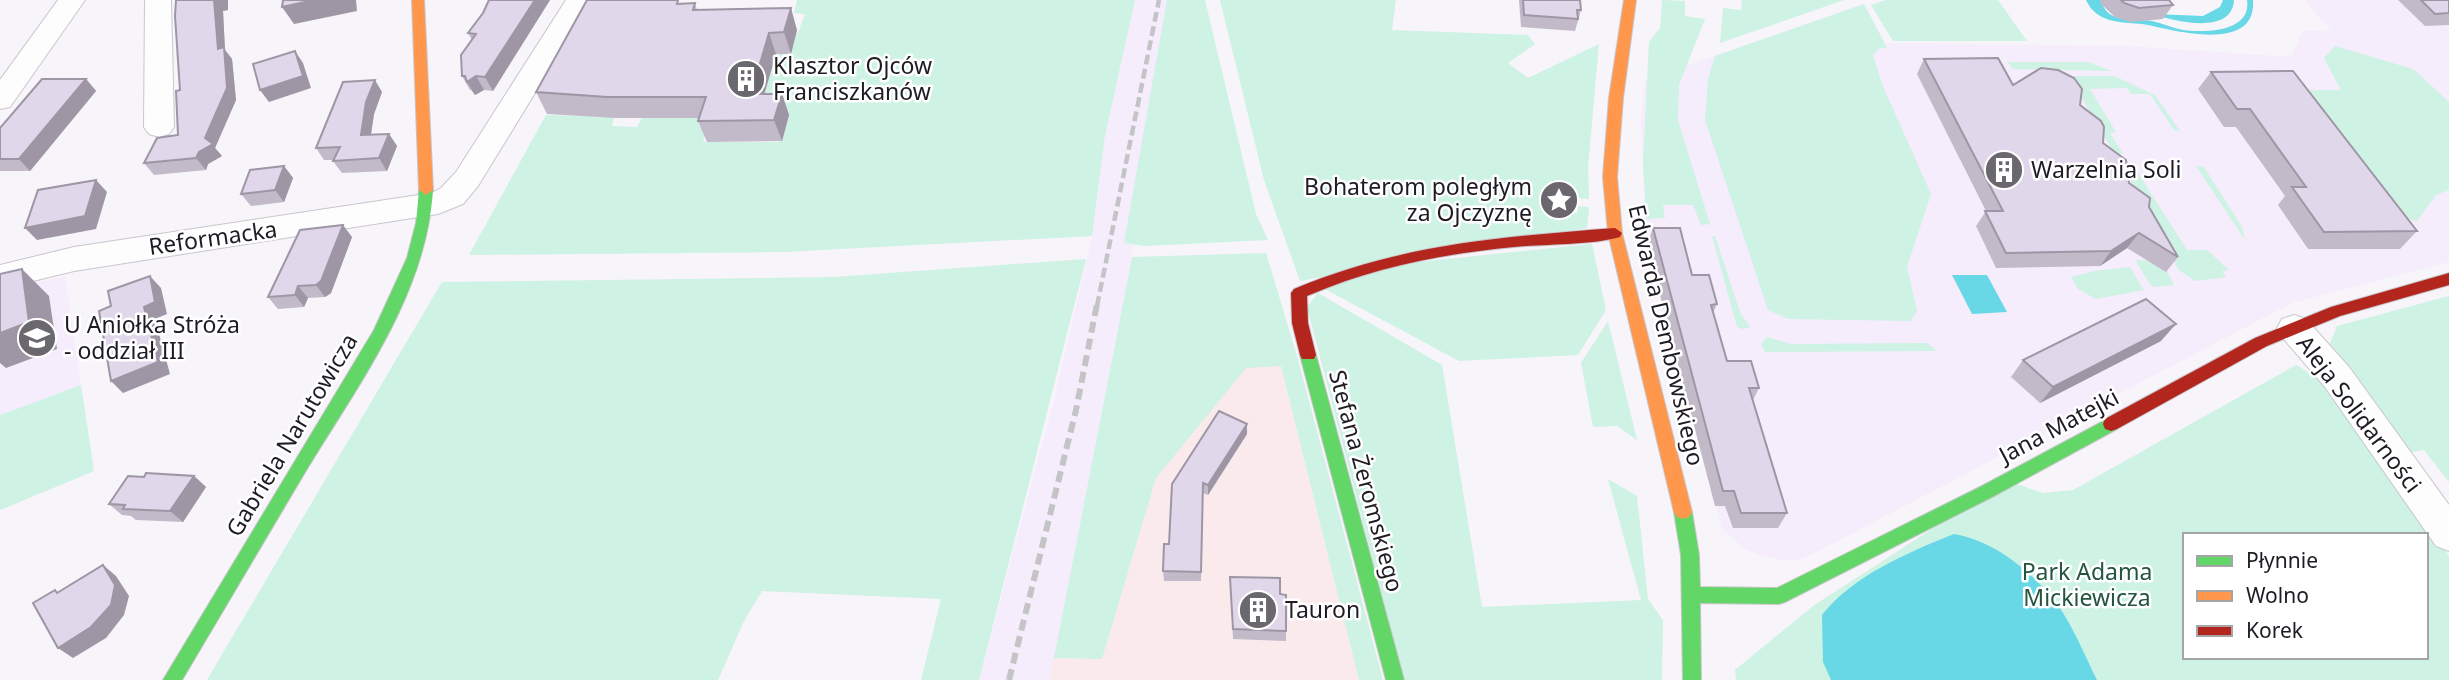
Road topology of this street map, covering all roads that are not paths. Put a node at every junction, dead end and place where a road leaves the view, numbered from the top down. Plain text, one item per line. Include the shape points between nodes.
1 (72, 0) edge
2 (158, 0) edge
3 (418, 0) edge
4 (579, 0) edge
5 (1630, 0) edge
6 (0, 100) edge
7 (159, 127) dead end
8 (427, 205) junction
9 (1615, 233) junction
10 (0, 276) edge
11 (2449, 279) edge
12 (2294, 328) junction
13 (2449, 535) edge
14 (1691, 595) junction
15 (172, 680) edge
16 (1395, 680) edge
17 (1692, 680) edge

1 - 6 street
2 - 7 street
3 - 8 street, Gabriela Narutowicza
4 - 8 street via 467,178 445,200
5 - 9 street, Edwarda Dembowskiego via 1610,177
8 - 10 street, Reformacka via 74,258
8 - 15 street, Gabriela Narutowicza via 420,246 392,311
9 - 14 street, Edwarda Dembowskiego via 1684,516
9 - 16 street, Stefana Żeromskiego via 1400,257 1341,274 1299,293 1300,323
11 - 12 street, Jana Matejki
12 - 13 street, Aleja Solidarności via 2337,377
12 - 14 street, Jana Matejki via 1779,596
14 - 17 street, Edwarda Dembowskiego

